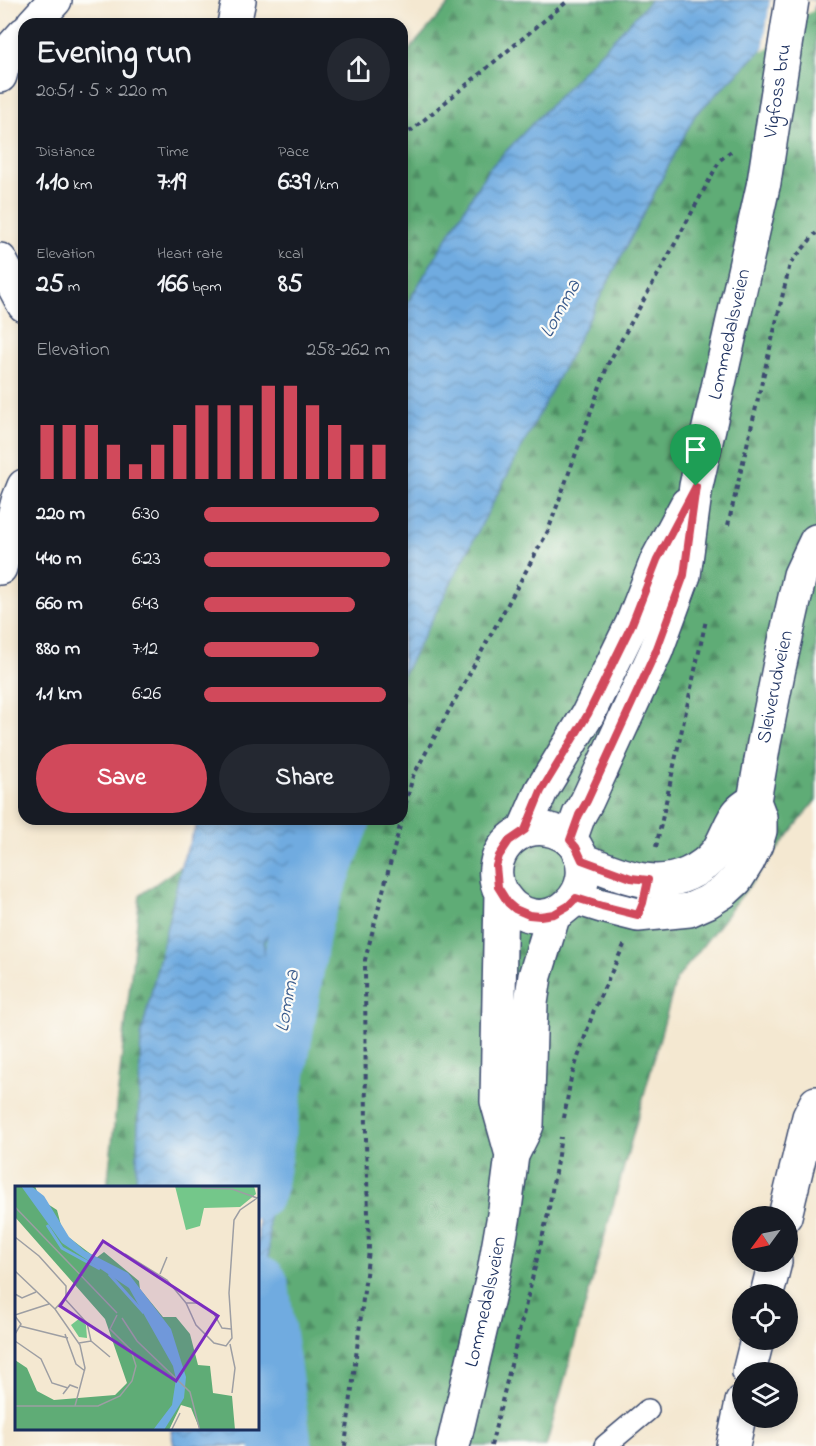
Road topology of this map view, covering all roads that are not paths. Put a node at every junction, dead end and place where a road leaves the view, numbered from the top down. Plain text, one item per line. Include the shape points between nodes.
1 (56, 0) edge
2 (239, 0) edge
3 (792, 0) edge
4 (39, 18) edge
5 (235, 18) edge
6 (18, 41) edge
7 (0, 76) edge
8 (764, 182) joint
9 (0, 261) edge
10 (18, 293) edge
11 (696, 486) junction
12 (18, 501) edge
13 (816, 541) edge
14 (0, 568) edge
15 (754, 801) junction
16 (525, 830) junction
17 (576, 850) junction
18 (501, 893) junction
19 (565, 906) junction
20 (816, 1103) edge
21 (512, 1155) junction
22 (787, 1206) edge
23 (648, 1410) dead end
24 (737, 1428) edge
25 (453, 1446) edge
26 (605, 1446) edge
27 (733, 1446) edge

1 - 4 main road
2 - 5 main road
3 - 8 main road, Vigfoss bru, bridge
6 - 7 main road via 6,54
8 - 11 main road, Lommedalsveien
9 - 10 main road
11 - 16 main road, Lommedalsveien via 657,560 632,624 588,714 541,791
11 - 17 main road, Lommedalsveien via 684,575 656,651 579,815
12 - 14 main road
13 - 15 main road, Sleiverudveien via 800,575
15 - 17 main road via 738,812 710,860 677,879 663,882 631,878
15 - 19 main road, Sleiverudveien via 760,817 756,844 736,880 707,902 689,910 638,915 602,906
16 - 17 main road via 549,829 561,834
16 - 18 main road via 509,841 499,856 496,876
17 - 19 main road via 583,881
18 - 19 main road via 515,909 529,915 540,916
18 - 21 main road, Lommedalsveien via 497,1101
19 - 21 main road, Lommedalsveien via 535,976 527,1125
20 - 22 main road via 809,1117
21 - 25 main road, Lommedalsveien via 494,1272
23 - 26 lane
24 - 27 main road

